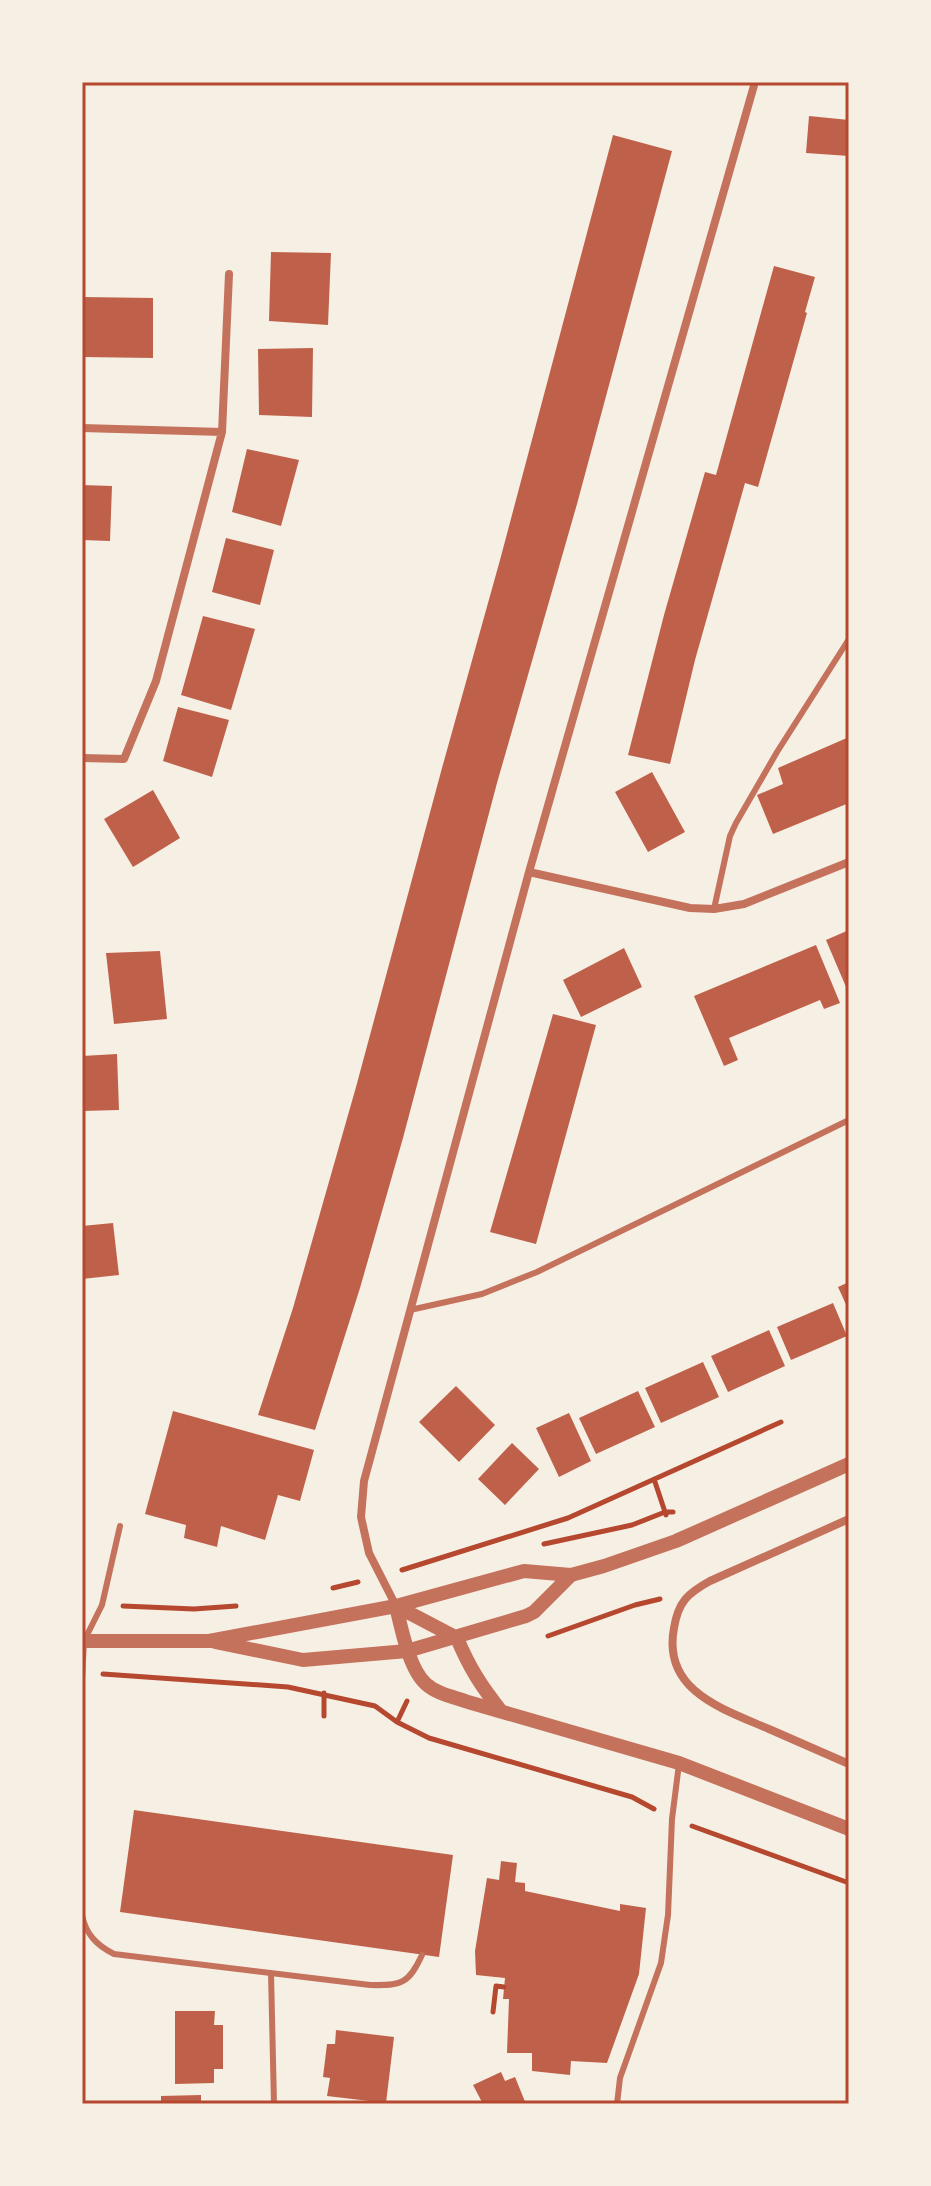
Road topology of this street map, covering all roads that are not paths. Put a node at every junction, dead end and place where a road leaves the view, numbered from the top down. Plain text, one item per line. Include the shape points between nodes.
1 (755, 82) edge
2 (229, 274) dead end
3 (82, 428) edge
4 (222, 432) junction
5 (849, 639) edge
6 (82, 758) edge
7 (849, 862) edge
8 (529, 872) junction
9 (714, 909) junction
10 (849, 1120) edge
11 (410, 1310) junction
12 (849, 1464) edge
13 (849, 1519) edge
14 (120, 1526) dead end
15 (571, 1575) junction
16 (396, 1606) junction
17 (457, 1638) junction
18 (83, 1641) edge
19 (209, 1641) junction
20 (407, 1651) junction
21 (83, 1673) edge
22 (82, 1680) edge
23 (501, 1711) junction
24 (679, 1763) junction
25 (849, 1764) edge
26 (849, 1829) edge
27 (82, 1915) edge
28 (422, 1955) dead end
29 (271, 1973) junction
30 (274, 2104) edge
31 (617, 2104) edge

1 - 8 street
2 - 4 street
3 - 4 street
4 - 6 street via 156,681 124,759
5 - 9 lane via 736,823
7 - 9 street via 744,904
8 - 9 street
8 - 11 street
10 - 11 lane via 537,1272 482,1294
11 - 16 street via 364,1481 361,1517 369,1553
12 - 15 street via 676,1541
13 - 25 street via 689,1593 671,1642 676,1666 709,1703
14 - 18 lane via 102,1605
15 - 16 street via 524,1571
15 - 17 street via 534,1612
16 - 17 street
16 - 19 street
16 - 20 street
17 - 20 street
17 - 23 street via 474,1675
18 - 19 street
18 - 21 lane
19 - 20 street via 303,1660
20 - 23 street via 424,1682 438,1691
21 - 22 lane
23 - 24 street
24 - 26 street
24 - 31 lane via 661,1963 620,2078
27 - 29 lane via 95,1942 114,1954
28 - 29 lane via 409,1978 381,1985
29 - 30 lane

